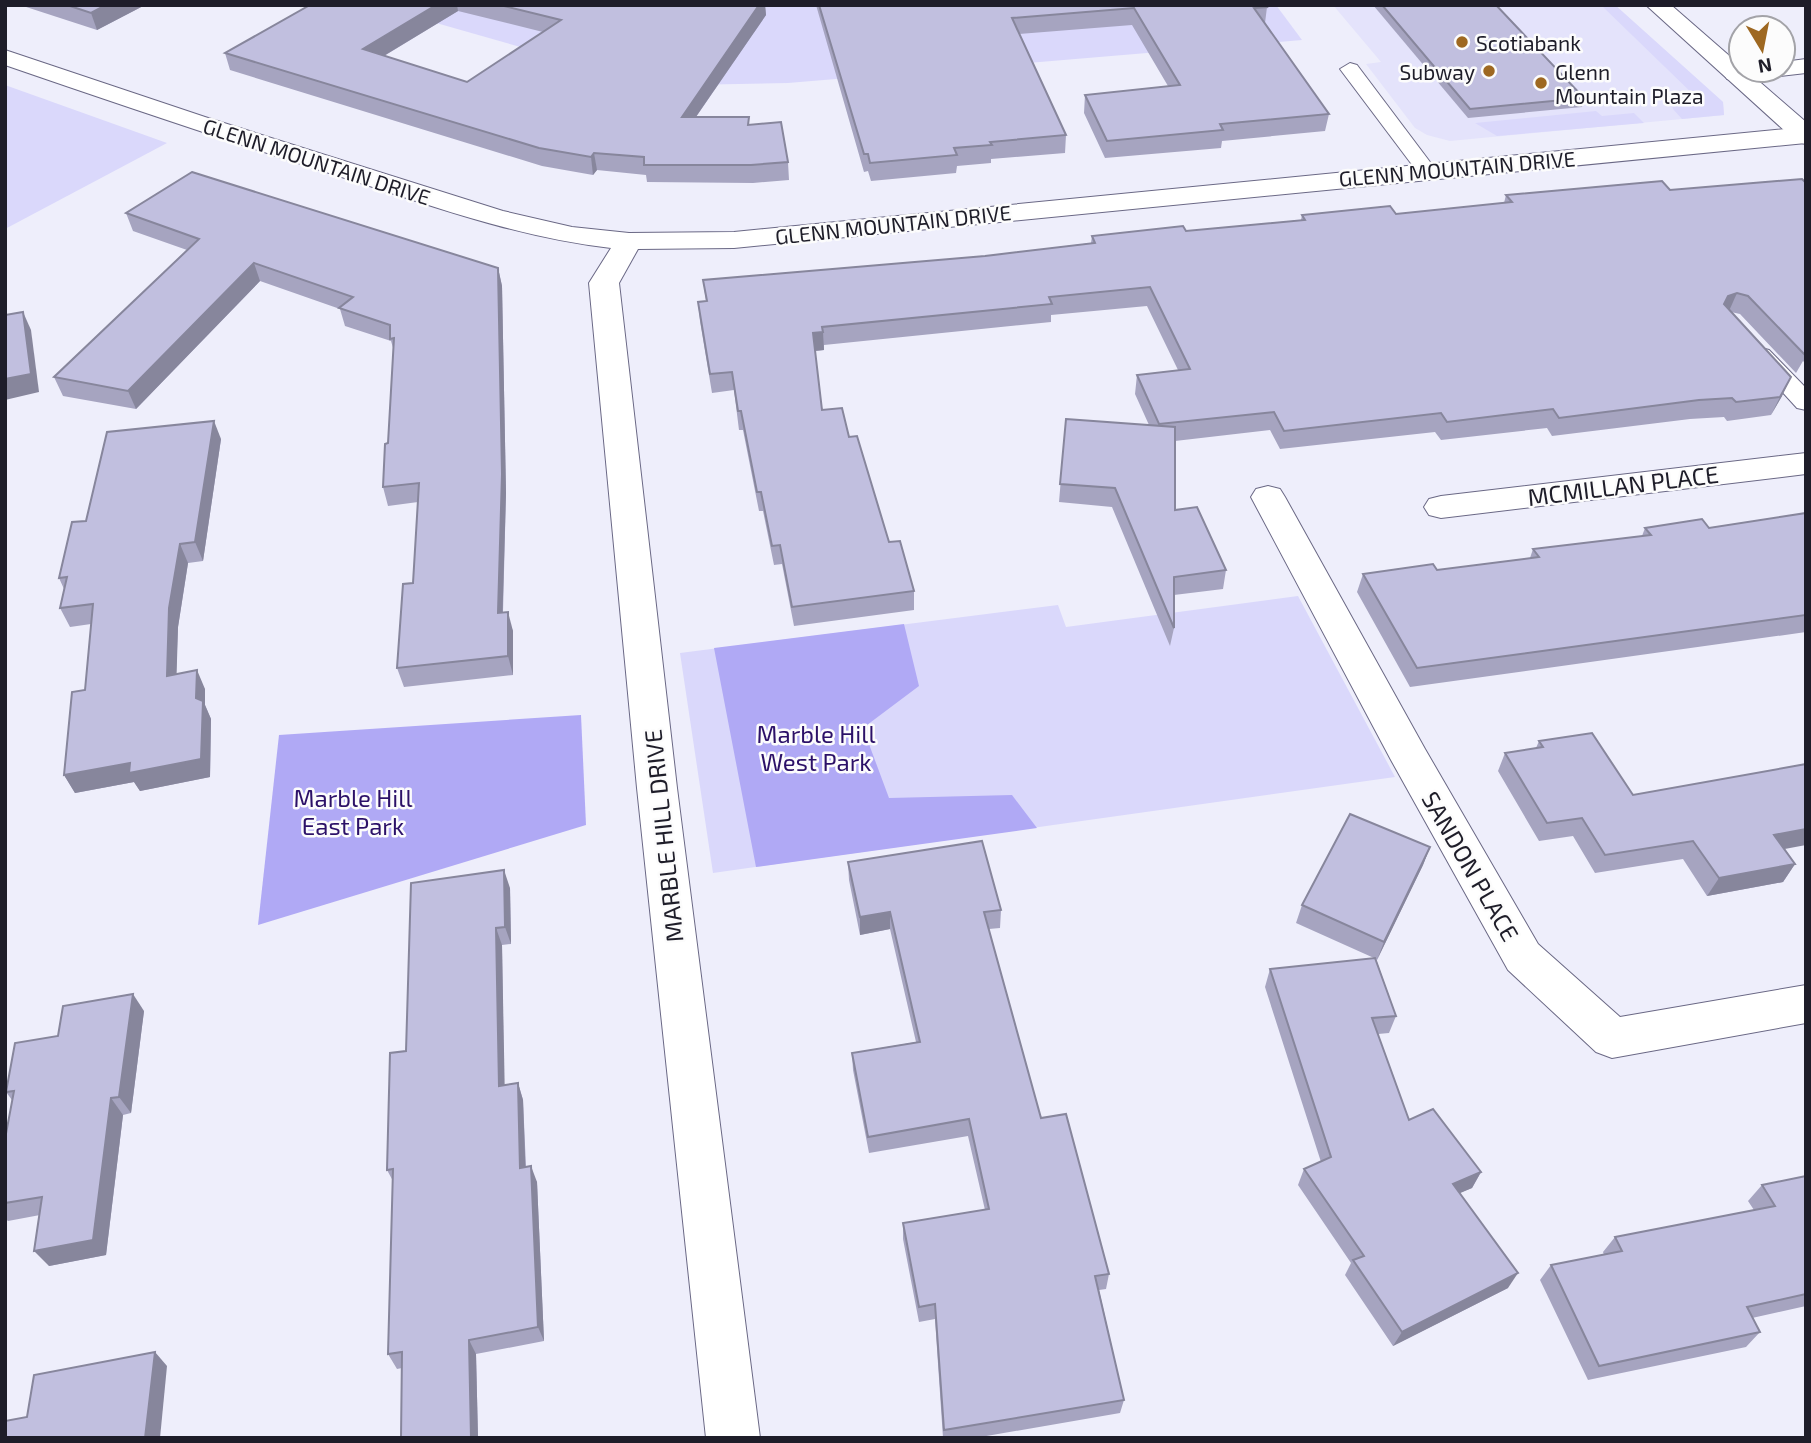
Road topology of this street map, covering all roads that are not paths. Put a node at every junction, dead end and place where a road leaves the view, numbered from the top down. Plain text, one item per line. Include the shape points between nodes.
1 (1657, 5) edge
2 (5, 57) edge
3 (1727, 66) edge
4 (1350, 69) dead end
5 (1747, 84) edge
6 (1805, 136) edge
7 (1426, 170) junction
8 (629, 241) junction
9 (1749, 342) edge
10 (1806, 404) edge
11 (1806, 463) edge
12 (1268, 497) dead end
13 (1440, 507) dead end
14 (1806, 1004) edge
15 (733, 1438) edge

1 - 3 street
2 - 8 street, GLENN MOUNTAIN DRIVE via 495,217 572,235
4 - 7 lane
5 - 6 street
6 - 7 street, GLENN MOUNTAIN DRIVE
7 - 8 street, GLENN MOUNTAIN DRIVE via 734,240
8 - 15 street, MARBLE HILL DRIVE via 604,283
9 - 10 lane
11 - 13 street, MCMILLAN PLACE
12 - 14 street, SANDON PLACE via 1522,957 1612,1038

